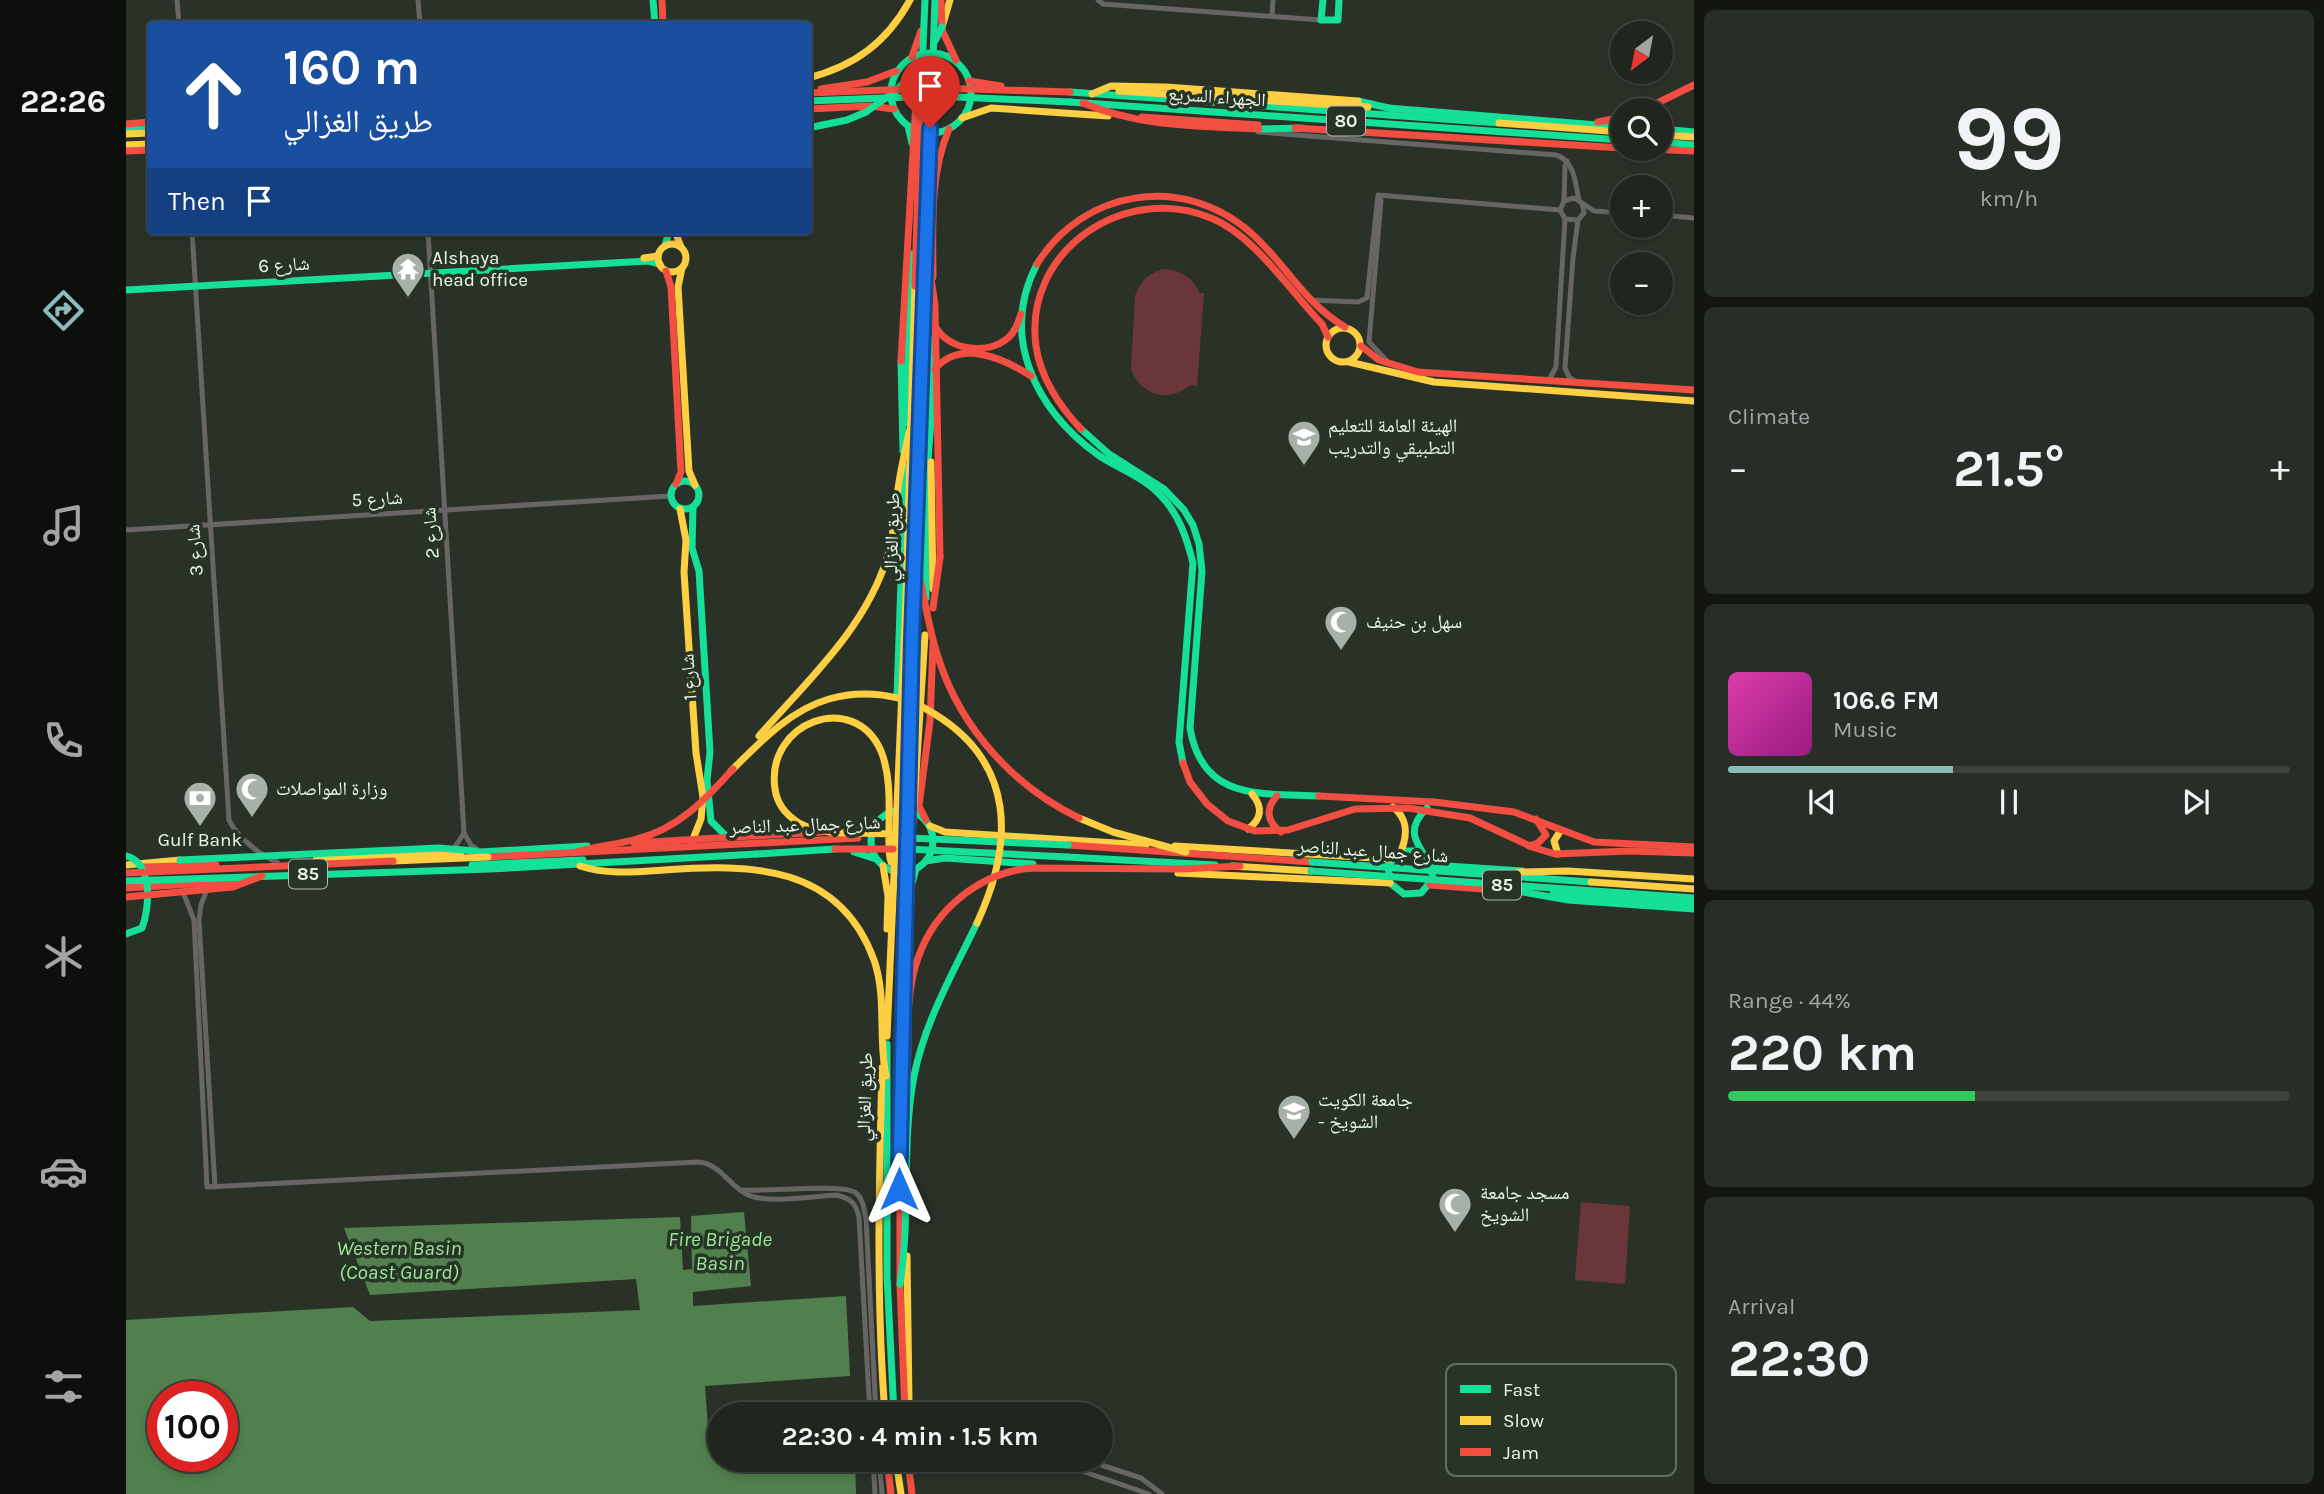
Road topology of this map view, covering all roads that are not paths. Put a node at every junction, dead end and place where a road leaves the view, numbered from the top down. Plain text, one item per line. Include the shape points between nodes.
1 (177, 0) edge
2 (418, 0) edge
3 (653, 0) edge
4 (662, 0) edge
5 (910, 0) edge
6 (923, 0) edge
7 (935, 0) edge
8 (941, 0) edge
9 (950, 0) edge
10 (1098, 0) edge
11 (1273, 0) edge
12 (1322, 0) edge
13 (1339, 0) edge
14 (1272, 16) junction
15 (1321, 20) junction
16 (179, 21) edge
17 (420, 21) edge
18 (655, 21) edge
19 (663, 21) edge
20 (912, 57) junction
21 (958, 62) junction
22 (922, 65) junction
23 (896, 72) junction
24 (812, 77) edge
25 (969, 81) junction
26 (1694, 85) edge
27 (812, 90) edge
28 (812, 91) edge
29 (1091, 94) junction
30 (1667, 98) edge
31 (812, 101) edge
32 (1083, 103) junction
33 (1393, 108) junction
34 (812, 109) edge
35 (894, 109) junction
36 (962, 118) junction
37 (1610, 119) edge
38 (1234, 123) junction
39 (1588, 124) junction
40 (908, 126) junction
41 (1610, 126) edge
42 (126, 127) edge
43 (812, 127) edge
44 (147, 128) edge
45 (1302, 128) junction
46 (147, 129) edge
47 (949, 129) junction
48 (1610, 131) edge
49 (1673, 131) edge
50 (1694, 132) edge
51 (126, 135) edge
52 (1673, 136) edge
53 (1694, 137) edge
54 (1610, 139) edge
55 (1673, 143) edge
56 (147, 144) edge
57 (126, 145) edge
58 (1694, 145) edge
59 (1610, 147) edge
60 (147, 149) edge
61 (1673, 150) edge
62 (126, 151) edge
63 (1694, 151) edge
64 (1567, 161) junction
65 (1379, 195) junction
66 (1132, 199) junction
67 (1564, 201) junction
68 (1581, 202) junction
69 (1560, 210) junction
70 (1133, 211) junction
71 (1594, 211) junction
72 (1610, 212) edge
73 (1673, 216) edge
74 (1580, 218) junction
75 (1694, 218) edge
76 (1565, 219) junction
77 (192, 235) edge
78 (428, 235) edge
79 (667, 235) edge
80 (676, 235) edge
81 (665, 246) junction
82 (681, 247) junction
83 (927, 259) junction
84 (659, 260) junction
85 (1040, 261) junction
86 (682, 268) junction
87 (1051, 269) junction
88 (666, 271) junction
89 (430, 272) junction
90 (195, 286) junction
91 (126, 290) edge
92 (1310, 300) junction
93 (1021, 314) junction
94 (933, 317) junction
95 (1345, 327) junction
96 (1328, 337) junction
97 (1361, 346) junction
98 (1557, 354) junction
99 (1566, 355) junction
100 (1349, 362) junction
101 (1392, 365) junction
102 (1435, 373) junction
103 (1031, 376) junction
104 (1417, 376) junction
105 (1549, 380) junction
106 (930, 382) junction
107 (1434, 382) junction
108 (1576, 382) junction
109 (1689, 388) edge
110 (1682, 400) junction
111 (1694, 401) edge
112 (1059, 402) junction
113 (1047, 409) junction
114 (912, 420) junction
115 (931, 420) junction
116 (1081, 429) junction
117 (1072, 434) junction
118 (676, 484) junction
119 (695, 485) junction
120 (670, 496) junction
121 (904, 499) junction
122 (693, 507) junction
123 (680, 509) junction
124 (445, 511) junction
125 (209, 525) junction
126 (126, 530) edge
127 (915, 558) junction
128 (699, 571) junction
129 (684, 572) junction
130 (933, 608) junction
131 (710, 752) junction
132 (696, 753) junction
133 (731, 771) junction
134 (1252, 794) junction
135 (1277, 796) junction
136 (1392, 807) junction
137 (1427, 808) junction
138 (883, 815) junction
139 (1535, 818) junction
140 (706, 822) junction
141 (876, 823) junction
142 (928, 823) junction
143 (1247, 829) junction
144 (1561, 830) junction
145 (464, 833) junction
146 (1282, 833) junction
147 (728, 837) junction
148 (905, 838) junction
149 (693, 839) junction
150 (1528, 846) junction
151 (1694, 847) edge
152 (1401, 851) junction
153 (1419, 851) junction
154 (1186, 852) junction
155 (261, 853) junction
156 (573, 853) junction
157 (1694, 853) edge
158 (450, 854) junction
159 (486, 854) junction
160 (1558, 854) junction
161 (126, 856) edge
162 (876, 859) junction
163 (1391, 859) junction
164 (926, 861) junction
165 (277, 862) junction
166 (257, 863) junction
167 (575, 864) junction
168 (1433, 865) junction
169 (883, 866) junction
170 (1240, 866) junction
171 (126, 867) edge
172 (894, 867) junction
173 (905, 869) junction
174 (916, 869) junction
175 (126, 873) edge
176 (264, 874) junction
177 (1480, 879) junction
178 (126, 881) edge
179 (1694, 881) edge
180 (1390, 883) junction
181 (210, 884) junction
182 (180, 885) junction
183 (1430, 885) junction
184 (126, 888) edge
185 (1694, 889) edge
186 (126, 897) edge
187 (1694, 898) edge
188 (1694, 906) edge
189 (126, 934) edge
190 (900, 1070) junction
191 (886, 1076) junction
192 (215, 1187) junction
193 (741, 1190) junction
194 (900, 1284) junction
195 (869, 1402) edge
196 (875, 1402) edge
197 (884, 1402) edge
198 (893, 1402) edge
199 (906, 1402) edge
200 (907, 1402) edge
201 (1113, 1468) edge
202 (874, 1472) edge
203 (880, 1472) edge
204 (888, 1472) edge
205 (898, 1472) edge
206 (911, 1472) edge
207 (1087, 1472) edge
208 (1108, 1472) edge
209 (1106, 1478) junction
210 (875, 1494) edge
211 (881, 1494) edge
212 (891, 1494) edge
213 (901, 1494) edge
214 (914, 1494) edge
215 (1149, 1494) edge
216 (1162, 1494) edge

1 - 16 street
2 - 17 street
3 - 18 main road
4 - 19 main road
5 - 24 main road via 899,20 869,53 846,67
6 - 20 main road, طريق الغزالي via 921,31
6 - 22 main road, طريق الغزالي, bridge
7 - 83 main road, طريق الغزالي, bridge
8 - 21 main road via 942,30
9 - 43 main road, bridge via 934,43 896,91 847,120
10 - 14 street via 1103,4
11 - 14 street
12 - 15 main road
13 - 15 main road via 1338,20
14 - 15 street
20 - 21 main road via 936,53
20 - 23 main road
21 - 25 main road
22 - 114 main road, طريق الغزالي, bridge
22 - 121 main road, bridge via 917,83 901,361
23 - 27 main road, الجهراء السريع via 854,85
23 - 35 main road via 891,86
25 - 33 main road, الجهراء السريع
25 - 36 main road via 971,97
26 - 30 main road
28 - 29 main road, الجهراء السريع / 80, bridge via 964,88
29 - 33 main road, bridge via 1111,86 1166,87 1358,101
29 - 48 main road, الجهراء السريع / 80
31 - 32 main road, الجهراء السريع / 80, bridge via 934,96
32 - 45 main road, bridge via 1128,119
32 - 54 main road, الجهراء السريع / 80, bridge
33 - 39 main road, الجهراء السريع
34 - 35 main road
35 - 40 main road
36 - 38 main road, الجهراء السريع via 991,108
36 - 47 main road
37 - 39 main road
38 - 45 main road, الجهراء السريع
38 - 64 street via 1267,134 1556,155
39 - 41 main road, الجهراء السريع
40 - 47 main road via 932,133
40 - 121 main road, طريق الغزالي via 914,156
42 - 44 main road
45 - 59 main road, الجهراء السريع
46 - 51 main road
47 - 94 main road, طريق الغزالي via 935,172
49 - 50 main road
52 - 53 main road
55 - 58 main road
56 - 57 main road
60 - 62 main road
61 - 63 main road
64 - 67 street
64 - 68 street
65 - 69 street
65 - 92 street via 1367,298 1359,302
65 - 101 street via 1369,342
66 - 70 main road
66 - 85 main road via 1083,215 1059,234
66 - 92 main road via 1187,199 1240,222
67 - 68 street via 1574,198
67 - 69 street
68 - 71 street
68 - 74 street
69 - 76 street
70 - 87 main road via 1090,226 1070,242
70 - 96 main road via 1171,208 1209,217 1242,237 1322,324
71 - 72 street
71 - 74 street
73 - 75 street
74 - 76 street
74 - 99 street
76 - 98 street
77 - 90 street, شارع 3
78 - 89 street, شارع 2
79 - 81 main road
80 - 82 main road
81 - 82 main road
81 - 84 main road
82 - 86 main road via 686,255
83 - 127 main road, طريق الغزالي, bridge
83 - 130 main road, bridge via 935,305 940,557
84 - 88 main road
84 - 89 main road, شارع 6
85 - 87 main road
85 - 93 main road via 1028,284
86 - 88 main road
86 - 119 main road via 678,286 689,471
87 - 112 main road via 1035,327 1038,355
88 - 118 main road via 671,287 681,472
89 - 90 main road, شارع 6
89 - 124 street, شارع 2
90 - 91 main road, شارع 6
90 - 125 street, شارع 3
92 - 95 main road via 1327,318
93 - 94 main road via 1008,338 990,347 944,341
93 - 103 main road via 1021,340
94 - 106 main road, طريق الغزالي
95 - 96 main road
95 - 97 main road via 1357,334
96 - 100 main road via 1330,356
97 - 100 main road
97 - 101 main road
98 - 99 street
98 - 105 street
99 - 108 street via 1566,372
100 - 104 main road
101 - 104 main road
102 - 104 main road
102 - 105 main road
102 - 107 main road
103 - 106 main road via 990,355 952,354 941,359
103 - 113 main road
104 - 107 main road
105 - 108 main road
106 - 115 main road, طريق الغزالي
107 - 110 main road
108 - 109 main road
109 - 110 main road
110 - 111 main road
112 - 113 main road via 1056,408
112 - 116 main road
113 - 117 main road
114 - 133 main road, bridge via 890,547 871,597 835,652
114 - 172 main road, طريق الغزالي, bridge
115 - 130 main road, طريق الغزالي
115 - 173 main road, bridge via 918,776 911,857
116 - 117 main road
116 - 134 main road via 1109,454 1167,490 1193,526 1202,565 1191,737 1200,762 1213,776
117 - 143 main road via 1162,496 1188,538 1193,563 1180,756 1202,800 1225,820
118 - 119 main road
118 - 120 main road
119 - 122 main road via 699,498
120 - 123 main road
120 - 124 street, شارع 5
121 - 138 main road, طريق الغزالي via 894,797
122 - 123 main road
122 - 128 main road, شارع 1 via 692,548
123 - 129 main road, شارع 1 via 686,540
124 - 125 street, شارع 5
124 - 145 street, شارع 2
125 - 126 street, شارع 5
125 - 155 street, شارع 3 via 229,820
127 - 154 main road, bridge via 944,674 970,724 1007,768 1055,806 1086,822
127 - 173 main road, طريق الغزالي, bridge
128 - 129 main road via 691,565
128 - 131 main road, شارع 1
129 - 132 main road, شارع 1
130 - 142 main road, طريق الغزالي via 930,721 919,806
131 - 132 main road
131 - 140 main road, شارع 1
132 - 140 main road, شارع 1
133 - 156 main road, bridge via 669,827
133 - 194 main road, bridge via 765,737 802,711 845,695 868,694 908,701 941,716 970,739 995,783 1003,841 995,881 933,1010 914,1077
134 - 135 main road
134 - 143 main road via 1261,813 1257,823
135 - 139 main road via 1394,799
135 - 146 main road via 1268,818
136 - 137 main road
136 - 146 main road via 1338,812
136 - 152 main road via 1405,820
137 - 150 main road via 1467,816
137 - 153 main road via 1416,822
138 - 141 main road
138 - 142 main road via 905,810
139 - 144 main road
139 - 150 main road via 1545,835 1538,844
140 - 147 main road
140 - 149 main road, شارع 1
141 - 147 main road via 849,832
141 - 162 main road via 870,841
142 - 163 main road via 945,832
142 - 164 main road via 934,840
143 - 146 main road
144 - 151 main road via 1594,842
144 - 160 main road via 1552,847
145 - 158 street
145 - 159 street via 471,845
147 - 149 main road
148 - 154 main road, شارع جمال عبد الناصر / 85, bridge
148 - 156 main road, شارع جمال عبد الناصر / 85, bridge
148 - 172 main road, bridge via 893,833 888,833 858,832 821,829 794,820 780,804 772,778 785,740 804,724 827,718 855,723 872,737 886,766 888,830 889,842 889,853
149 - 159 main road
150 - 160 main road
152 - 153 main road
152 - 163 main road
153 - 168 main road
154 - 177 main road, شارع جمال عبد الناصر / 85, bridge
155 - 165 street, شارع 3
155 - 166 street
156 - 159 main road, شارع جمال عبد الناصر / 85
157 - 160 main road
158 - 159 main road
158 - 165 main road
159 - 171 main road, bridge via 439,848 180,860
159 - 175 main road, شارع جمال عبد الناصر / 85, bridge
161 - 189 main road, bridge via 141,865 147,911 142,928
162 - 169 main road
162 - 181 main road, شارع جمال عبد الناصر via 845,851 543,861
163 - 180 main road
164 - 174 main road
164 - 180 main road via 945,858
165 - 166 main road
166 - 171 main road
167 - 170 main road, شارع جمال عبد الناصر / 85, bridge via 867,849
167 - 176 main road, شارع جمال عبد الناصر / 85, bridge
167 - 191 main road, bridge via 613,873 745,867 789,875 821,890 852,918 874,959
168 - 179 main road
168 - 183 main road
169 - 174 main road via 899,872
169 - 197 main road, طريق الغزالي via 888,910 878,1205
170 - 177 main road, شارع جمال عبد الناصر / 85, bridge
170 - 190 main road, bridge via 1034,868 985,880 953,904 922,948 912,979
172 - 191 main road, طريق الغزالي, bridge
173 - 190 main road, طريق الغزالي, bridge
174 - 200 main road via 911,887 906,1145
176 - 178 main road, شارع جمال عبد الناصر / 85, bridge
176 - 186 main road, bridge via 233,887
177 - 179 main road, bridge via 1567,871
177 - 185 main road, شارع جمال عبد الناصر / 85, bridge
177 - 187 main road, شارع جمال عبد الناصر / 85, bridge
177 - 188 main road, bridge via 1568,900
180 - 183 main road via 1398,892 1410,895
181 - 182 main road, شارع جمال عبد الناصر
181 - 192 street via 199,920
182 - 184 main road, شارع جمال عبد الناصر
182 - 192 street via 194,920 207,1187
183 - 188 main road
190 - 194 main road, bridge
191 - 198 main road via 887,1276
192 - 193 street via 698,1161 711,1165
193 - 195 street via 768,1199 837,1195 854,1203 859,1217
193 - 196 street via 838,1188 856,1192 861,1199 866,1218
194 - 199 main road
201 - 216 street via 1148,1482
202 - 210 street
203 - 211 street
204 - 212 main road
205 - 213 main road
206 - 214 main road
207 - 209 street
208 - 209 street
209 - 215 street

